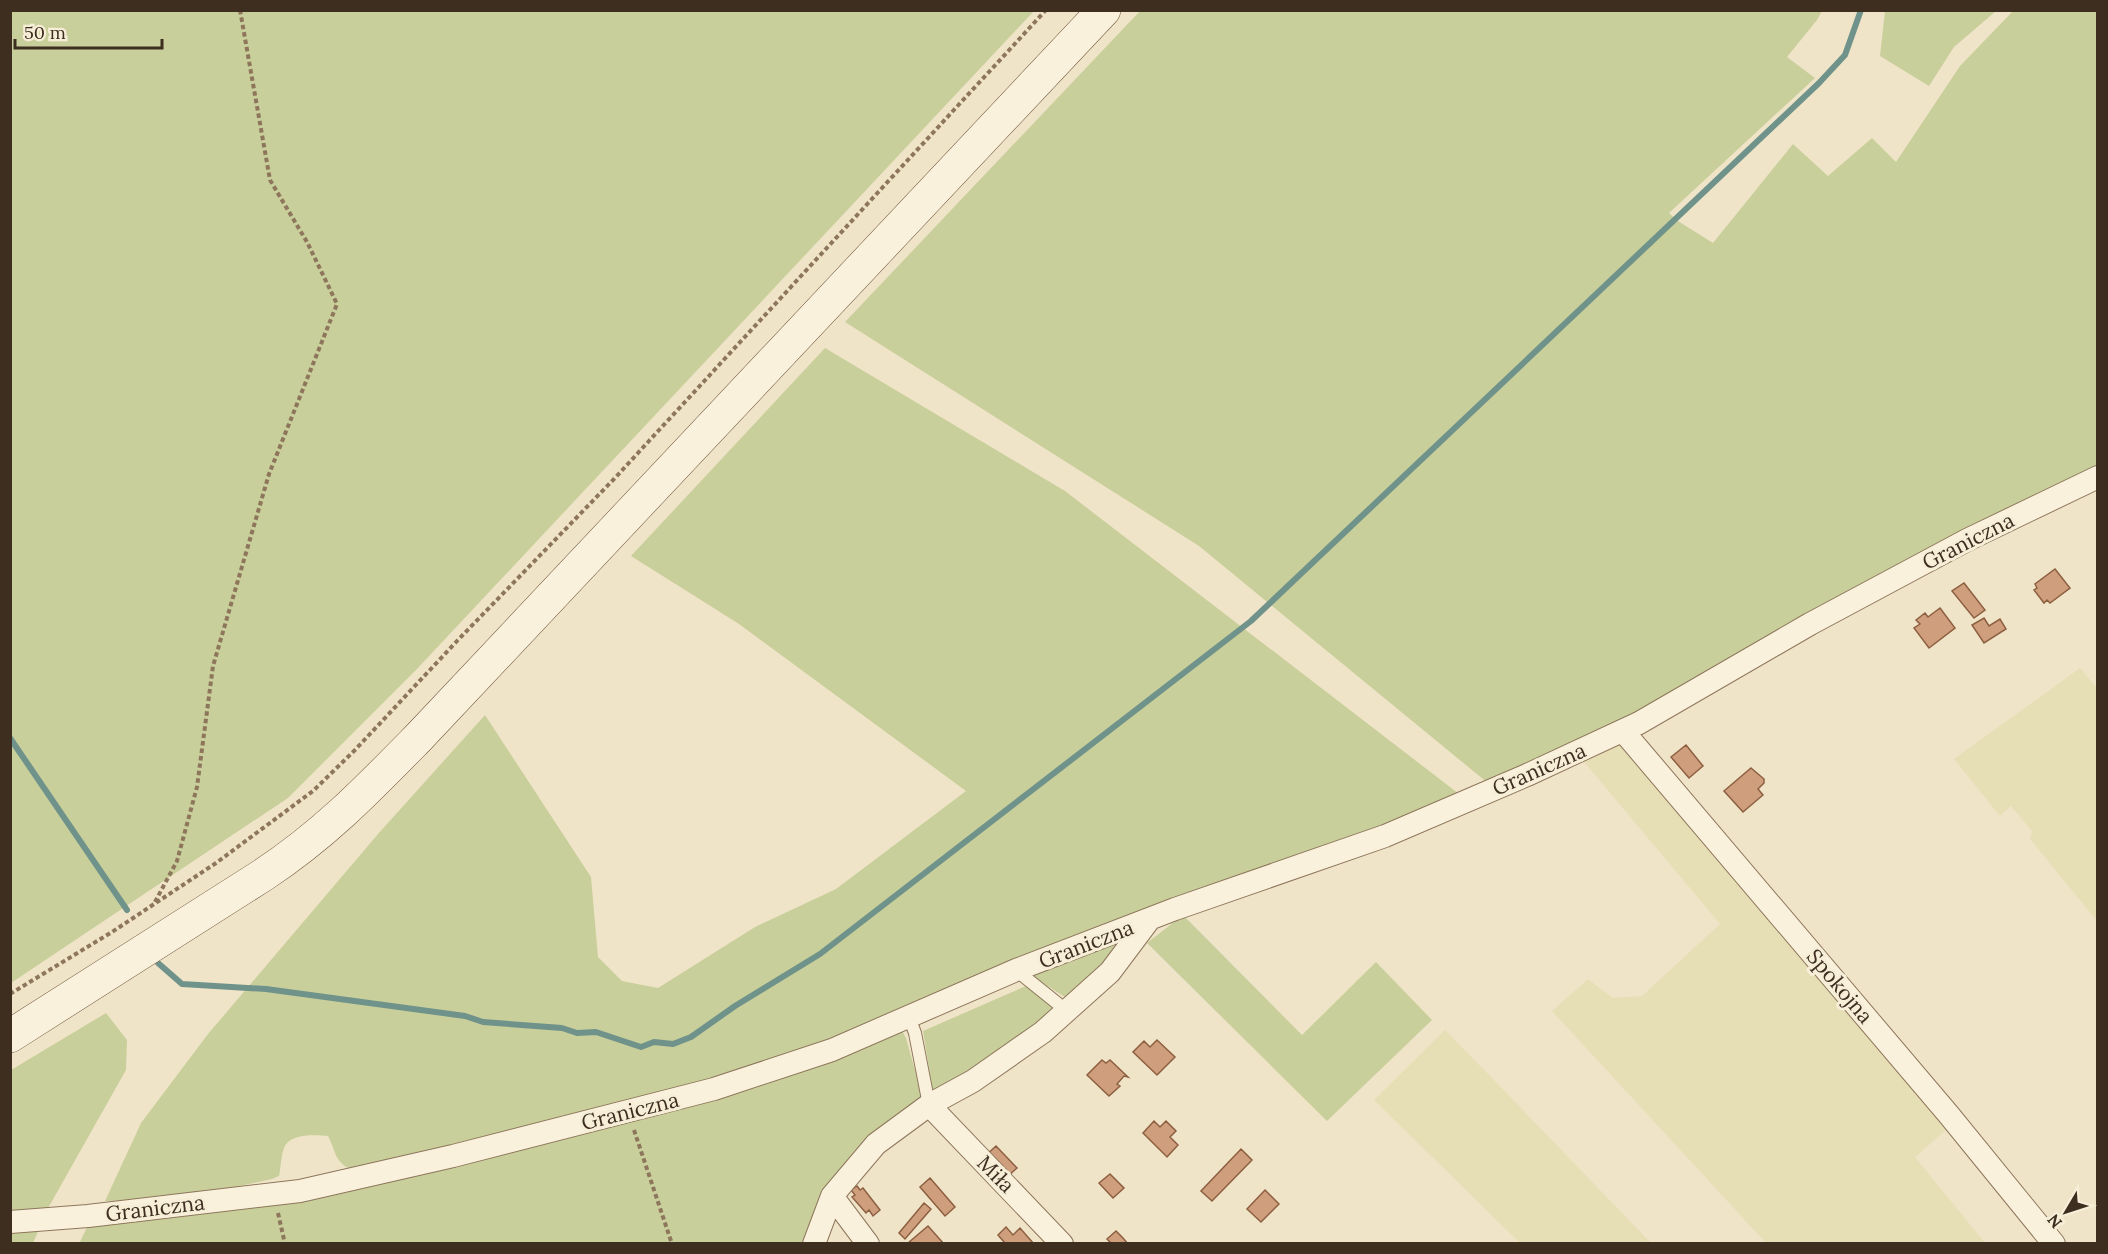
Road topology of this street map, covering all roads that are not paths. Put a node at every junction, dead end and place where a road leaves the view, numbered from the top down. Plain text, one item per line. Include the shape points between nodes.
1 (1104, 10) edge
2 (2097, 477) edge
3 (1623, 731) junction
4 (1149, 920) junction
5 (1016, 970) junction
6 (1067, 1011) junction
7 (909, 1017) junction
8 (10, 1036) edge
9 (929, 1105) junction
10 (832, 1196) junction
11 (10, 1222) edge
12 (814, 1244) edge
13 (868, 1244) edge
14 (1062, 1244) edge
15 (2054, 1244) edge

1 - 8 main road via 339,818 271,870
2 - 3 street, Graniczna via 1967,540 1810,624
3 - 4 street, Graniczna via 1385,836
3 - 15 street, Spokojna
4 - 5 street, Graniczna
4 - 6 street via 1110,972
5 - 6 lane
5 - 7 street, Graniczna
6 - 9 street via 1004,1060
7 - 9 lane
7 - 11 street, Graniczna via 821,1053 714,1089 350,1180 300,1191
9 - 10 street via 876,1144
9 - 14 street, Miła
10 - 12 street
10 - 13 street

